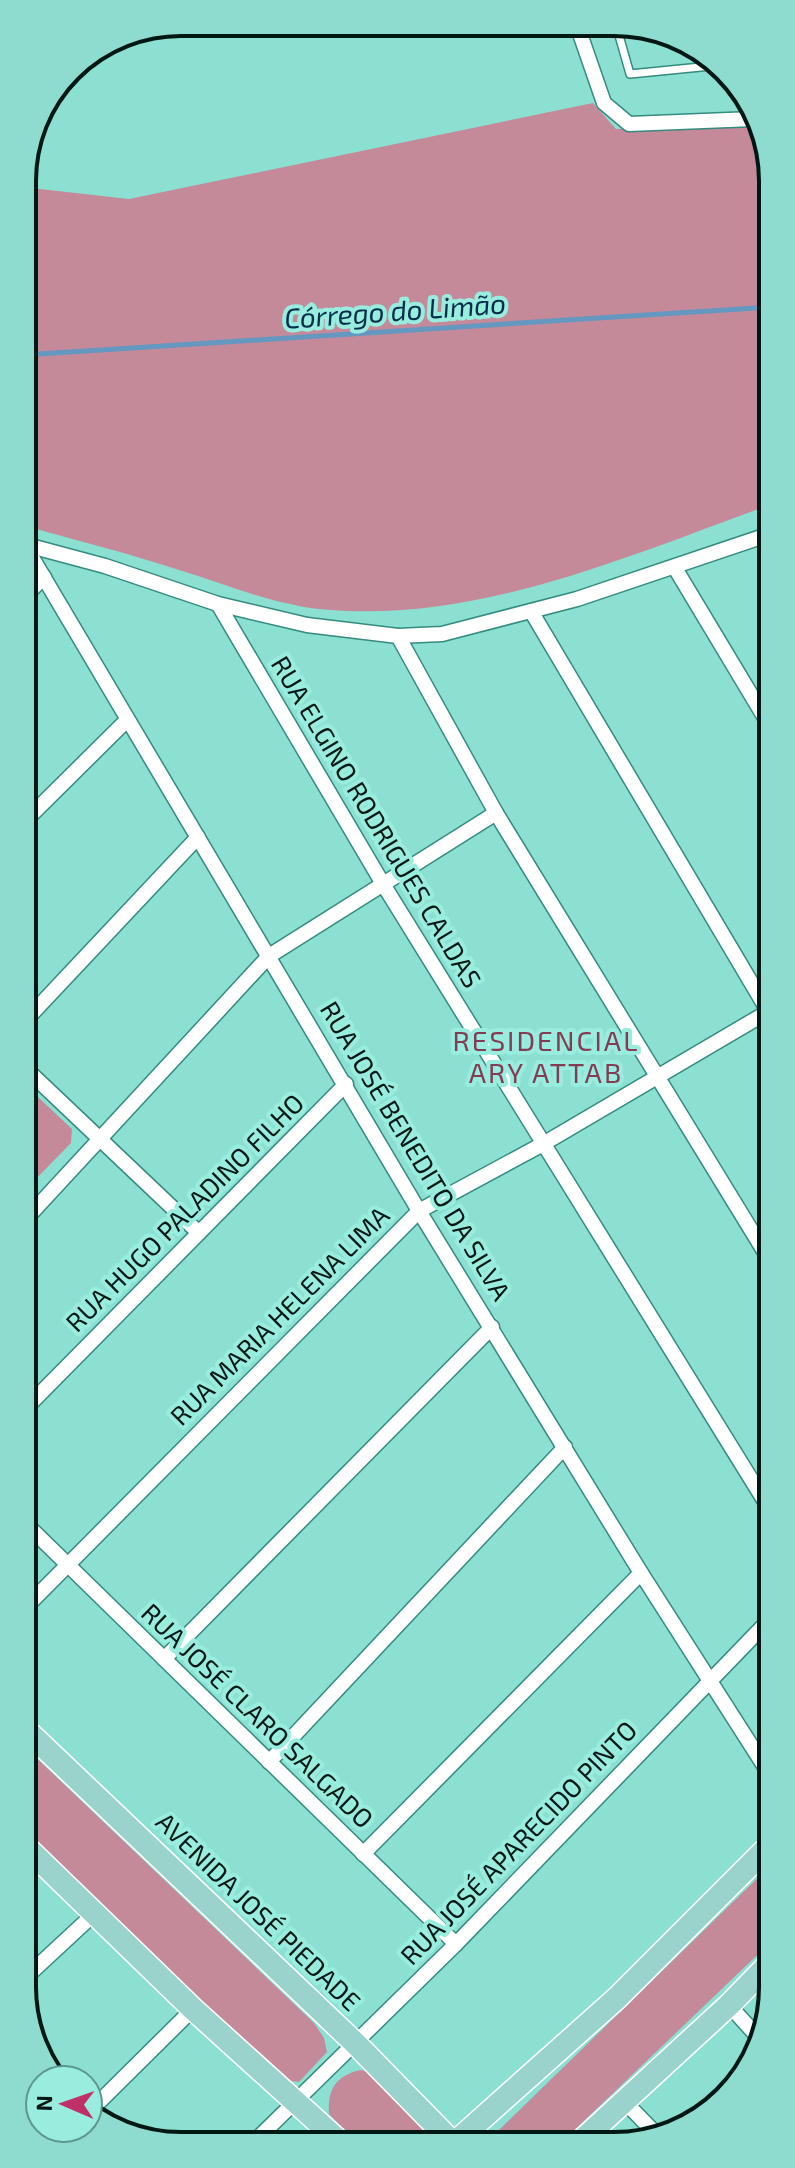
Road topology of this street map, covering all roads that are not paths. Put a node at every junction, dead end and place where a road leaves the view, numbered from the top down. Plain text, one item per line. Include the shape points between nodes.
1 (581, 36) edge
2 (619, 36) edge
3 (703, 67) edge
4 (745, 119) edge
5 (759, 538) edge
6 (36, 547) edge
7 (36, 564) edge
8 (675, 568) junction
9 (44, 577) junction
10 (36, 585) edge
11 (218, 604) junction
12 (531, 611) junction
13 (398, 636) junction
14 (759, 708) edge
15 (126, 721) junction
16 (36, 810) edge
17 (496, 813) junction
18 (198, 837) junction
19 (383, 884) junction
20 (269, 956) junction
21 (759, 994) edge
22 (36, 1009) edge
23 (759, 1018) edge
24 (656, 1076) junction
25 (36, 1078) edge
26 (346, 1084) junction
27 (100, 1139) junction
28 (543, 1144) junction
29 (36, 1208) edge
30 (419, 1211) junction
31 (199, 1233) junction
32 (759, 1243) edge
33 (492, 1327) junction
34 (36, 1398) edge
35 (565, 1447) junction
36 (759, 1492) edge
37 (36, 1534) edge
38 (67, 1564) junction
39 (641, 1573) junction
40 (36, 1596) edge
41 (759, 1631) edge
42 (164, 1659) junction
43 (709, 1683) junction
44 (36, 1739) edge
45 (759, 1758) edge
46 (269, 1762) junction
47 (363, 1854) junction
48 (759, 1856) edge
49 (36, 1857) edge
50 (95, 1913) junction
51 (456, 1944) junction
52 (36, 1968) edge
53 (759, 1974) edge
54 (729, 2005) junction
55 (193, 2009) junction
56 (752, 2031) edge
57 (356, 2044) junction
58 (104, 2097) edge
59 (298, 2101) junction
60 (624, 2101) junction
61 (649, 2127) edge
62 (265, 2132) edge
63 (330, 2132) edge
64 (443, 2132) edge
65 (462, 2132) edge
66 (591, 2132) edge

1 - 4 street via 604,103 629,124
2 - 3 lane via 630,74
5 - 8 street
6 - 11 street
7 - 9 street, RUA JOSÉ BENEDITO DA SILVA
8 - 12 street
8 - 14 street
9 - 10 street
9 - 15 street, RUA JOSÉ BENEDITO DA SILVA
11 - 13 street via 307,625
11 - 19 street, RUA ELGINO RODRIGUES CALDAS
12 - 13 street via 442,634
12 - 21 street
13 - 17 street
15 - 16 street
15 - 18 street, RUA JOSÉ BENEDITO DA SILVA
17 - 19 street
17 - 24 street
18 - 20 street, RUA JOSÉ BENEDITO DA SILVA
18 - 22 street
19 - 20 street
19 - 28 street, RUA ELGINO RODRIGUES CALDAS
20 - 26 street, RUA JOSÉ BENEDITO DA SILVA
20 - 27 street
23 - 24 street, RUA MARIA HELENA LIMA
24 - 28 street, RUA MARIA HELENA LIMA
24 - 32 street
25 - 27 street
26 - 30 street, RUA JOSÉ BENEDITO DA SILVA
26 - 31 street, RUA HUGO PALADINO FILHO
27 - 29 street
27 - 31 street
28 - 30 street, RUA MARIA HELENA LIMA
28 - 36 street, RUA ELGINO RODRIGUES CALDAS
30 - 33 street, RUA JOSÉ BENEDITO DA SILVA
30 - 38 street, RUA MARIA HELENA LIMA
31 - 34 street, RUA HUGO PALADINO FILHO
33 - 35 street, RUA JOSÉ BENEDITO DA SILVA
33 - 42 street
35 - 39 street, RUA JOSÉ BENEDITO DA SILVA
35 - 46 street
37 - 38 street, RUA JOSÉ CLARO SALGADO
38 - 40 street, RUA MARIA HELENA LIMA
38 - 42 street, RUA JOSÉ CLARO SALGADO
39 - 43 street, RUA JOSÉ BENEDITO DA SILVA
39 - 47 street
41 - 43 street, RUA JOSÉ APARECIDO PINTO
42 - 46 street, RUA JOSÉ CLARO SALGADO
43 - 45 street, RUA JOSÉ BENEDITO DA SILVA
43 - 51 street, RUA JOSÉ APARECIDO PINTO
44 - 57 main road, AVENIDA JOSÉ PIEDADE
46 - 47 street, RUA JOSÉ CLARO SALGADO
47 - 51 street, RUA JOSÉ CLARO SALGADO
48 - 65 main road via 617,1998
49 - 50 main road
50 - 52 street
50 - 55 main road
51 - 57 street, RUA JOSÉ APARECIDO PINTO
53 - 54 main road
54 - 56 street
54 - 60 main road
55 - 58 street
55 - 59 main road
57 - 59 street, RUA JOSÉ APARECIDO PINTO
57 - 64 main road, AVENIDA JOSÉ PIEDADE
59 - 62 street, RUA JOSÉ APARECIDO PINTO
59 - 63 main road
60 - 61 street
60 - 66 main road

